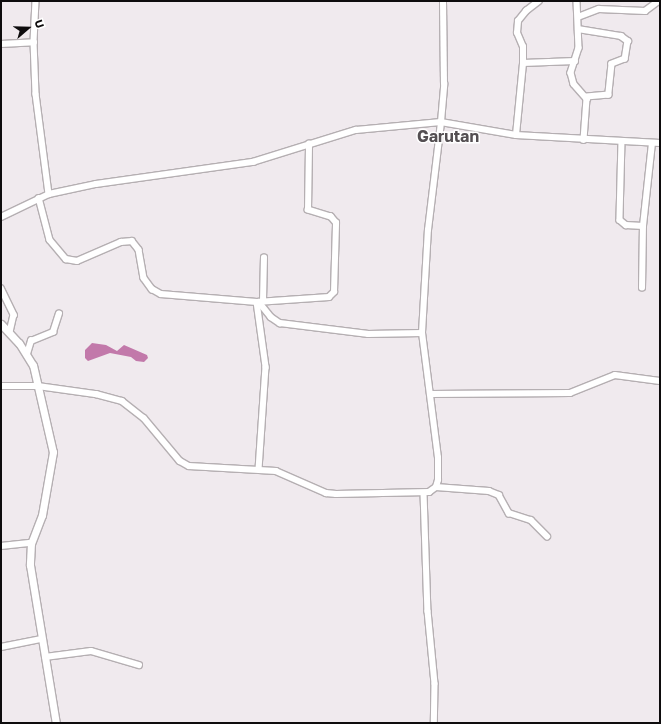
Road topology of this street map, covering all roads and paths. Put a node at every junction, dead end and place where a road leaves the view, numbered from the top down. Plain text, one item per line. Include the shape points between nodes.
1 (36, 1) edge
2 (443, 1) edge
3 (539, 1) edge
4 (577, 1) edge
5 (659, 1) edge
6 (578, 17) junction
7 (578, 29) junction
8 (34, 42) junction
9 (1, 44) edge
10 (574, 61) junction
11 (523, 63) junction
12 (587, 97) junction
13 (441, 122) junction
14 (516, 135) junction
15 (584, 140) junction
16 (622, 141) junction
17 (652, 143) junction
18 (660, 143) edge
19 (309, 144) junction
20 (49, 194) junction
21 (39, 198) junction
22 (1, 217) edge
23 (643, 226) junction
24 (264, 258) dead end
25 (1, 288) edge
26 (642, 288) dead end
27 (259, 301) junction
28 (59, 314) dead end
29 (1, 324) edge
30 (10, 333) junction
31 (422, 333) junction
32 (27, 354) junction
33 (660, 381) edge
34 (1, 386) edge
35 (38, 386) junction
36 (431, 394) junction
37 (259, 469) junction
38 (436, 487) junction
39 (424, 493) junction
40 (548, 536) dead end
41 (31, 543) junction
42 (1, 546) edge
43 (41, 639) junction
44 (1, 647) edge
45 (45, 657) junction
46 (139, 665) dead end
47 (56, 723) edge
48 (434, 723) edge

1 - 8 street
2 - 13 street via 444,84
3 - 11 street via 526,10 518,21 517,33 523,47
4 - 6 street
5 - 6 street via 645,10 599,9
6 - 7 street
7 - 10 street via 579,48
7 - 12 street via 621,36 628,41 625,59 612,64 609,95
8 - 9 street
8 - 20 street via 36,94
10 - 11 street
10 - 12 street via 571,80
11 - 14 street
12 - 15 street
13 - 14 street
13 - 19 street via 356,130
13 - 31 street via 428,230
14 - 15 street via 549,135
15 - 16 street
16 - 17 street
16 - 23 street via 620,220 626,225
17 - 18 street
17 - 23 street
19 - 20 street via 253,162 138,176
19 - 27 street via 308,210 333,218 336,223 334,292 329,297
20 - 21 street
21 - 22 street
21 - 27 street via 50,240 69,261 87,257 121,242 132,242 139,250 144,278 156,292
23 - 26 street
24 - 27 street
25 - 30 street via 14,315
27 - 31 street via 271,317 284,323 368,334
27 - 37 street via 266,367
28 - 32 street via 53,332 31,341
29 - 30 street
30 - 32 street
31 - 36 street
32 - 35 street
33 - 36 street via 615,375 570,393
34 - 35 street
35 - 37 street via 103,395 133,407 162,436 184,464
35 - 41 street via 53,462 42,515
36 - 38 street via 438,458
37 - 39 street via 290,475 330,493
38 - 39 street
38 - 40 street via 488,492 499,496 509,513 531,520
39 - 48 street via 428,611 435,684
41 - 42 street
41 - 43 street via 32,587
43 - 44 street
43 - 45 street
45 - 46 street via 91,651
45 - 47 street

